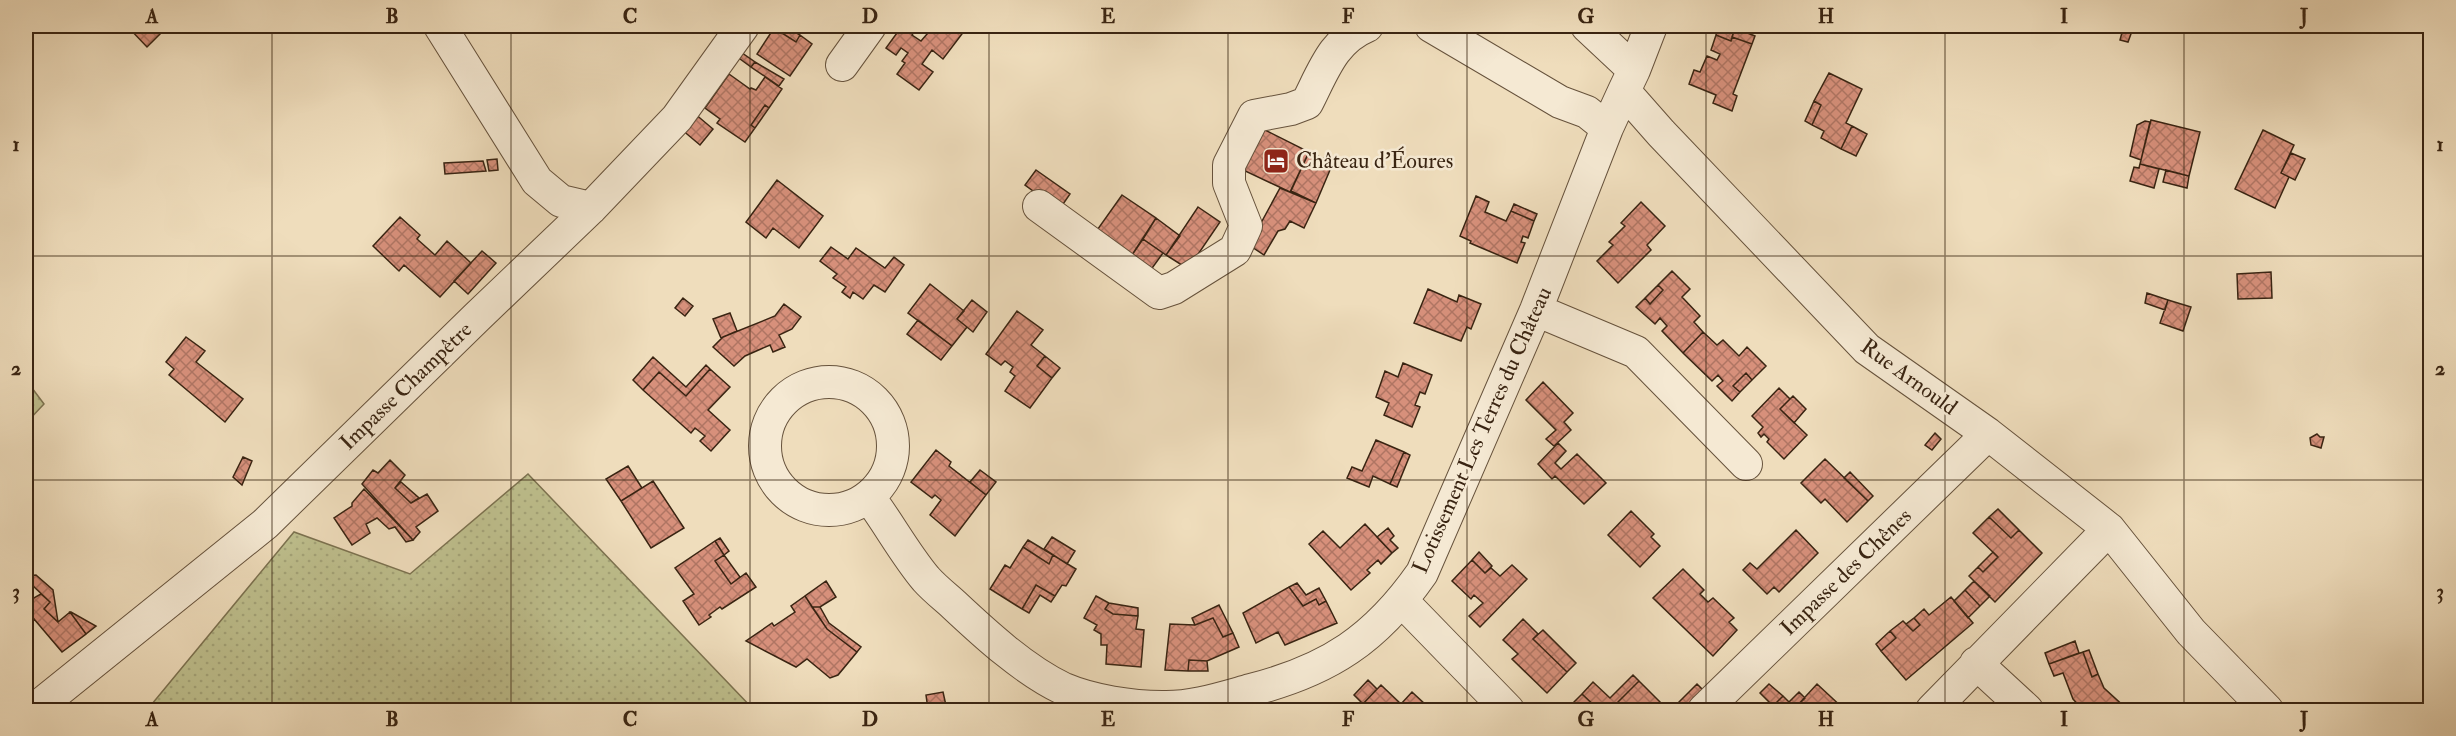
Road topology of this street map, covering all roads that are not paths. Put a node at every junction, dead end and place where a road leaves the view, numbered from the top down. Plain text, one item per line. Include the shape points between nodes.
1 (440, 26) edge
2 (743, 26) edge
3 (870, 26) edge
4 (1367, 26) edge
5 (1431, 26) edge
6 (1587, 26) edge
7 (1651, 26) edge
8 (842, 65) dead end
9 (1629, 80) junction
10 (1607, 128) junction
11 (1039, 206) dead end
12 (591, 208) junction
13 (1536, 310) junction
14 (1988, 434) junction
15 (1746, 464) dead end
16 (869, 497) junction
17 (2109, 529) junction
18 (1402, 601) junction
19 (1976, 663) junction
20 (1060, 700) edge
21 (1206, 706) edge
22 (34, 711) edge
23 (1508, 711) edge
24 (1704, 711) edge
25 (1932, 711) edge
26 (2027, 711) edge
27 (2267, 711) edge

1 - 12 street via 537,182 561,201
2 - 12 street, Impasse Champêtre via 677,118
3 - 8 street
4 - 11 street via 1338,45 1307,103 1254,116 1229,165 1229,183 1245,226 1235,250 1174,288 1159,293
5 - 10 street via 1560,102 1587,112
6 - 9 street, Rue Arnould
7 - 9 street, Lotissement Les Terres du Château
9 - 10 street, Lotissement Les Terres du Château
9 - 14 street, Rue Arnould via 1661,133 1867,350
10 - 13 street, Lotissement Les Terres du Château
12 - 22 street, Impasse Champêtre via 265,524
13 - 15 street via 1636,352
13 - 18 street, Lotissement Les Terres du Château via 1422,573
14 - 17 street, Rue Arnould
14 - 24 street, Impasse des Chênes
16 - 16 street via 884,481 892,460 893,438 886,416 872,398 853,386 831,381 808,385 788,396 773,412 765,434 764,456 771,477 785,495 804,507 826,511 849,508
16 - 20 street, Lotissement Les Terres du Château via 926,579 986,635 1037,673
17 - 19 street
17 - 27 street, Rue Arnould via 2191,632
18 - 21 street, Lotissement Les Terres du Château via 1370,633 1331,662
18 - 23 street
19 - 25 street
19 - 26 street
20 - 21 street, Lotissement Les Terres du Château

